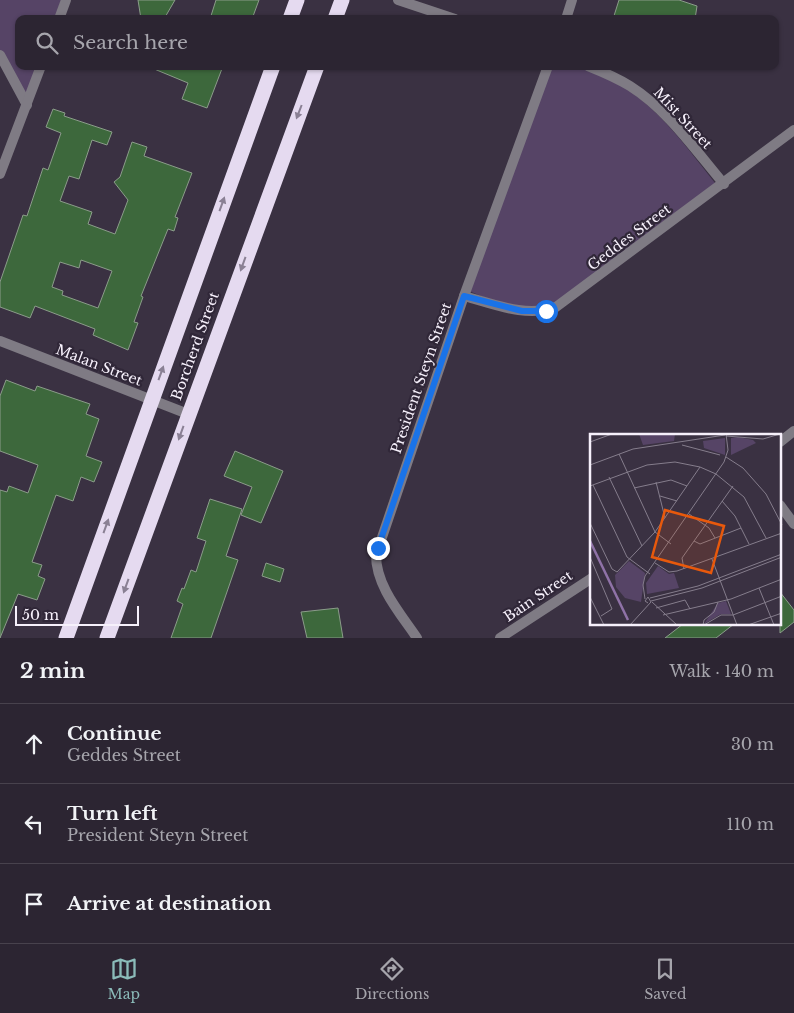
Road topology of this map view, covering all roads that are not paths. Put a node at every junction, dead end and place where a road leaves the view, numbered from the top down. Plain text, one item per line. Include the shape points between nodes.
1 (66, 0) edge
2 (297, 0) edge
3 (342, 0) edge
4 (398, 0) edge
5 (572, 0) edge
6 (60, 15) edge
7 (291, 15) edge
8 (336, 15) edge
9 (442, 15) edge
10 (567, 15) edge
11 (0, 55) edge
12 (40, 70) edge
13 (272, 70) edge
14 (316, 70) edge
15 (547, 70) edge
16 (598, 70) edge
17 (27, 105) junction
18 (794, 130) edge
19 (0, 174) edge
20 (724, 184) junction
21 (464, 296) junction
22 (0, 341) edge
23 (151, 401) junction
24 (188, 414) junction
25 (794, 431) edge
26 (782, 440) edge
27 (782, 508) edge
28 (794, 524) edge
29 (590, 579) edge
30 (66, 638) edge
31 (108, 638) edge
32 (417, 638) edge
33 (500, 638) edge

1 - 6 street
2 - 7 highway
3 - 8 highway
4 - 9 street
5 - 10 street
11 - 17 street
12 - 17 street
23 -> 13 highway, Borcherd Street
14 -> 24 highway, Borcherd Street
15 - 21 street, President Steyn Street
16 - 20 street, Mist Street via 619,79 644,96 670,120
17 - 19 street
18 - 20 street, Geddes Street
20 - 21 street, Geddes Street via 556,307 535,312
21 - 32 street, President Steyn Street via 376,555 385,588
22 - 23 street, Malan Street
23 - 24 street, Malan Street
30 -> 23 highway, Borcherd Street
24 -> 31 highway, Borcherd Street
25 - 26 street
27 - 28 street
29 - 33 street, Bain Street

